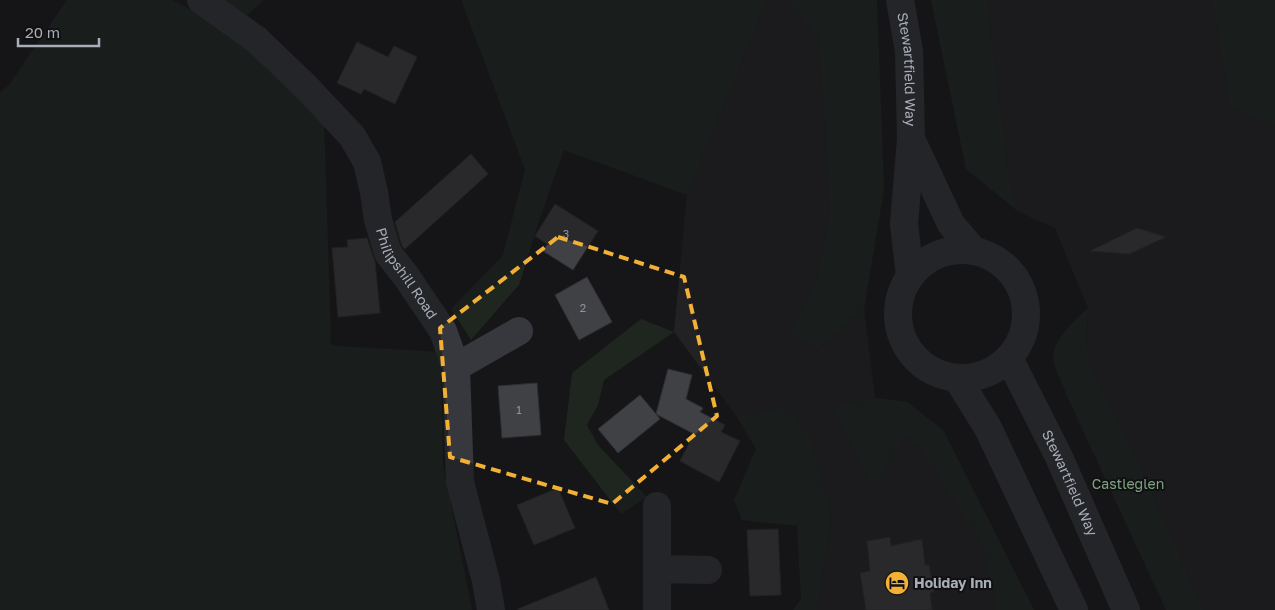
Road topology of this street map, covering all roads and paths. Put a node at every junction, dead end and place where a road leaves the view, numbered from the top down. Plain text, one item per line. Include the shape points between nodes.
1 (201, 0) edge
2 (900, 0) edge
3 (911, 139) junction
4 (974, 251) junction
5 (910, 276) junction
6 (519, 331) dead end
7 (1009, 358) junction
8 (456, 367) junction
9 (957, 378) junction
10 (657, 506) dead end
11 (658, 569) junction
12 (708, 570) dead end
13 (491, 610) edge
14 (658, 610) edge
15 (1074, 610) edge
16 (1126, 610) edge

1 - 8 street, Philipshill Road via 257,40 352,136 367,162 388,253 442,331
2 - 3 street, Stewartfield Way via 909,51
3 - 4 street, Stewartfield Way via 950,224
3 - 5 street, Stewartfield Way via 904,224
4 - 5 street via 938,254
4 - 7 street via 992,257 1007,268 1020,285 1026,306 1025,325 1020,342
5 - 9 street via 901,293 897,312 905,345 928,369 942,376
6 - 8 street
7 - 9 street via 994,370 976,377
7 - 16 street, Stewartfield Way via 1058,457
8 - 13 street, Philipshill Road via 460,482
9 - 15 street via 988,428
10 - 11 street
11 - 12 street
11 - 14 street

